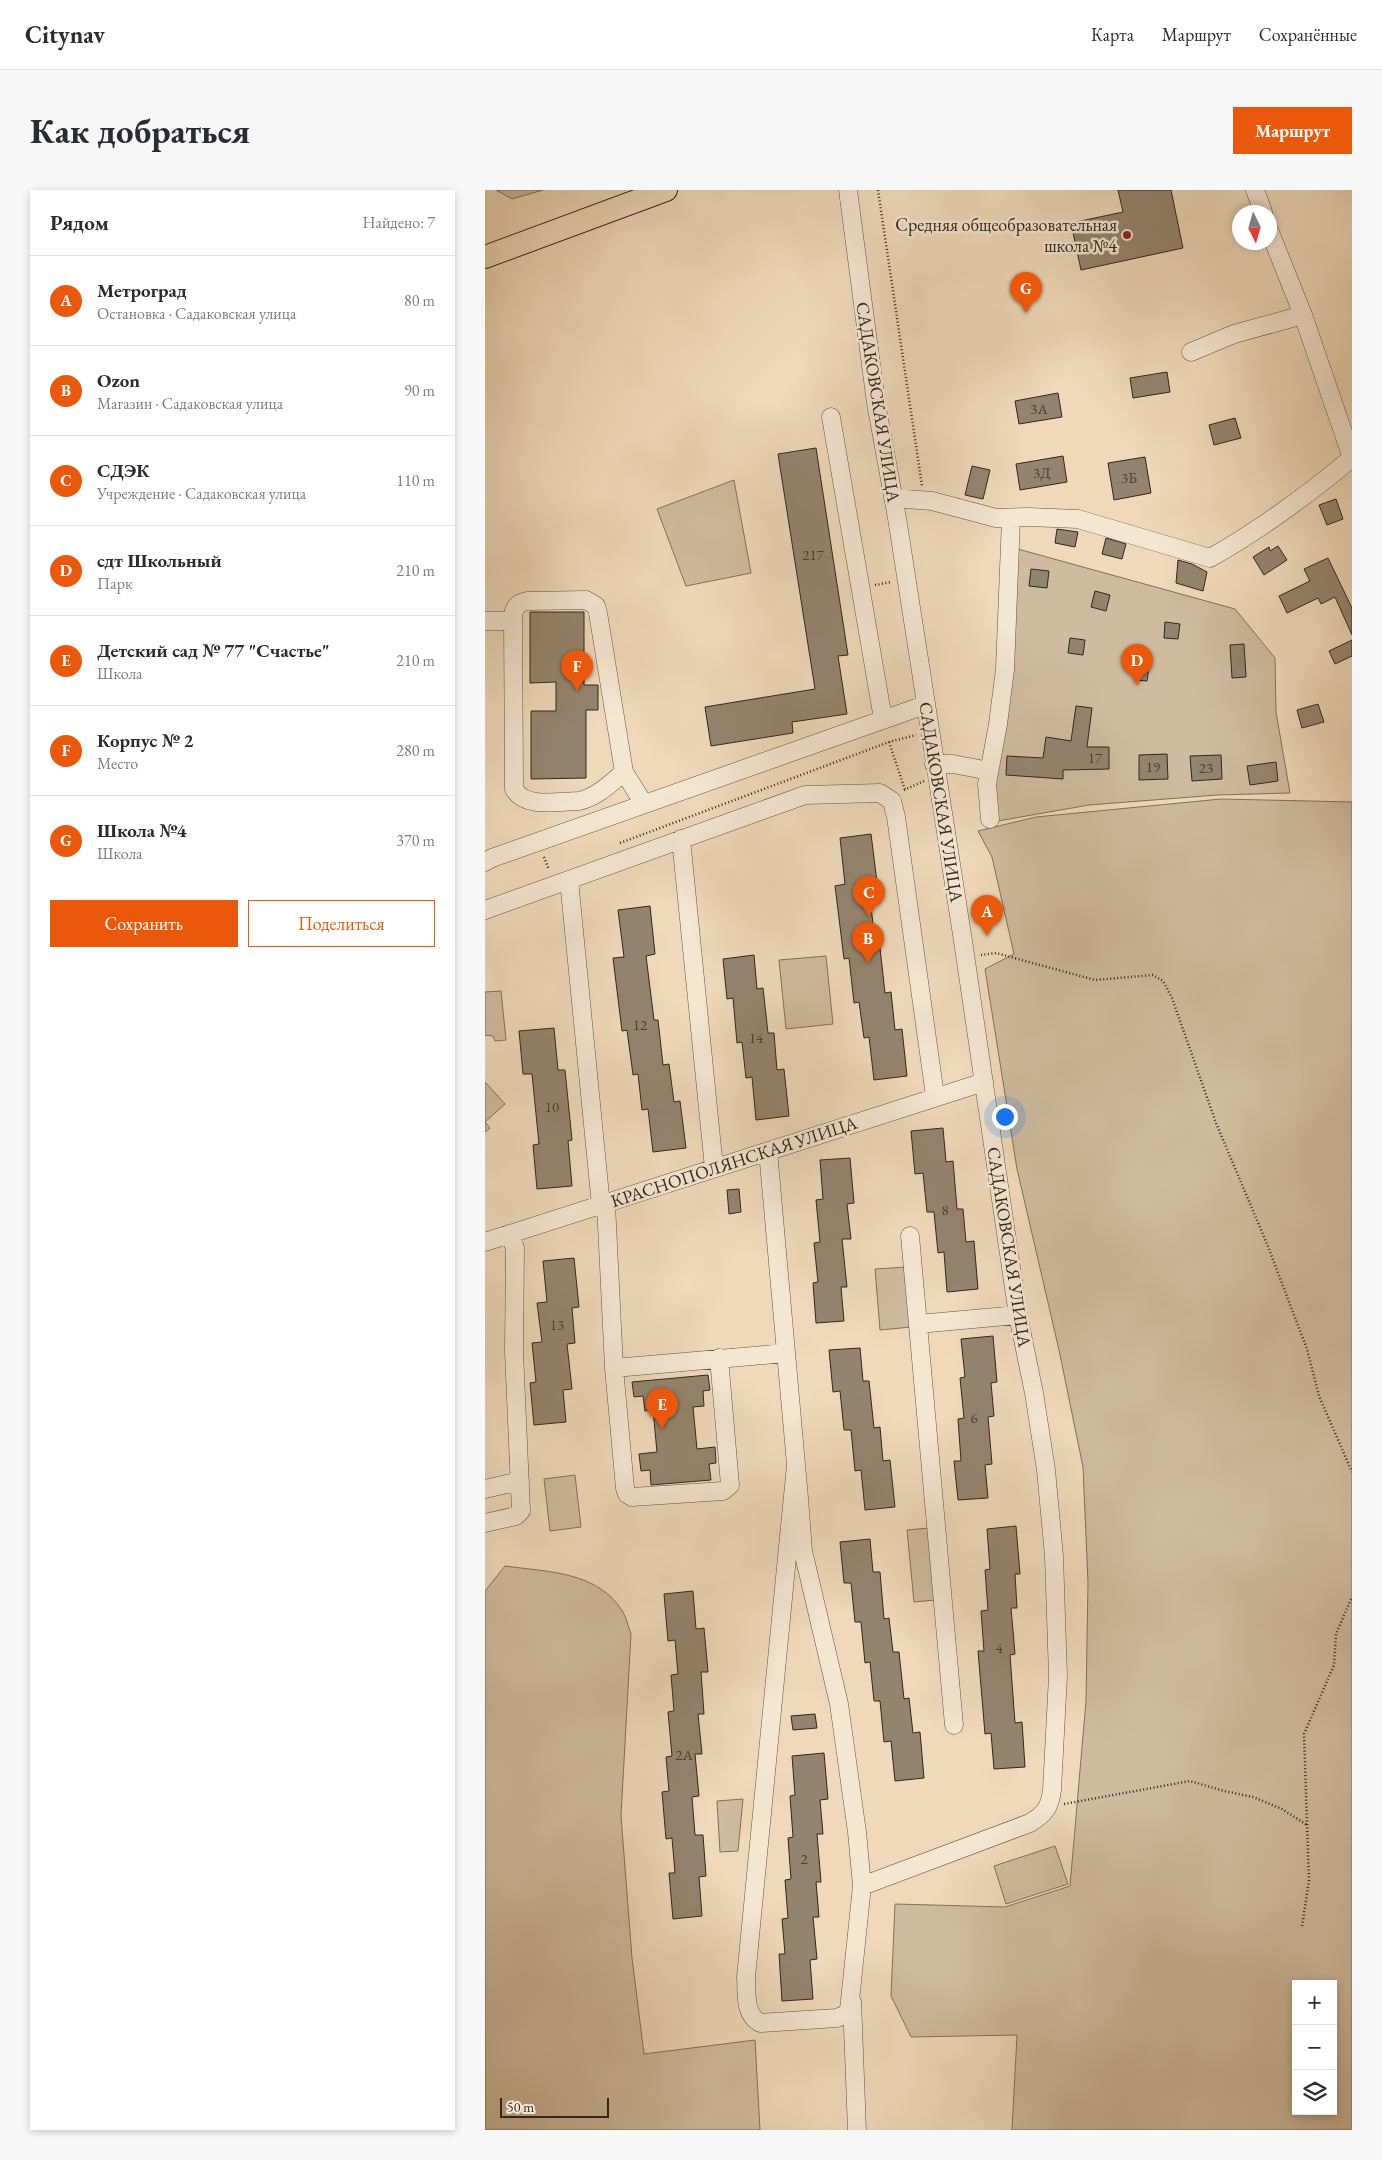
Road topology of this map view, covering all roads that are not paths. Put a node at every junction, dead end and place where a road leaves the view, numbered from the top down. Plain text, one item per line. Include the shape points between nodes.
1 (666, 190) edge
2 (848, 190) edge
3 (1255, 190) edge
4 (1266, 190) edge
5 (1261, 205) edge
6 (1265, 205) edge
7 (1277, 250) edge
8 (485, 257) edge
9 (1303, 316) junction
10 (1191, 352) dead end
11 (831, 417) dead end
12 (1352, 458) edge
13 (893, 498) junction
14 (1011, 519) junction
15 (485, 621) edge
16 (513, 621) junction
17 (925, 705) junction
18 (883, 719) junction
19 (934, 764) junction
20 (989, 771) junction
21 (625, 772) junction
22 (645, 804) junction
23 (990, 819) dead end
24 (681, 839) junction
25 (487, 855) edge
26 (562, 882) junction
27 (485, 910) edge
28 (984, 1082) junction
29 (935, 1096) junction
30 (768, 1151) junction
31 (714, 1168) junction
32 (604, 1205) junction
33 (509, 1234) junction
34 (910, 1236) dead end
35 (485, 1242) edge
36 (1018, 1314) junction
37 (918, 1324) junction
38 (786, 1353) junction
39 (719, 1358) junction
40 (614, 1368) junction
41 (796, 1465) junction
42 (520, 1480) junction
43 (485, 1489) edge
44 (485, 1523) edge
45 (954, 1725) dead end
46 (862, 1886) junction
47 (852, 2001) junction
48 (857, 2130) edge

1 - 8 main road
2 - 13 street, САДАКОВСКАЯ УЛИЦА via 863,311
3 - 5 street
4 - 6 street
7 - 9 street
9 - 10 street via 1233,334
9 - 12 street
11 - 18 street
12 - 14 street via 1303,499 1246,538 1209,558 1077,520
13 - 14 street via 924,500
13 - 17 street, САДАКОВСКАЯ УЛИЦА
14 - 20 street via 1005,669
15 - 16 street
16 - 21 street via 515,608 527,601 586,600 596,606
16 - 21 street via 514,789 518,795 529,802 579,801 597,795
17 - 18 street
17 - 19 street, САДАКОВСКАЯ УЛИЦА
18 - 22 street
19 - 20 street
19 - 28 street, САДАКОВСКАЯ УЛИЦА
20 - 23 street
21 - 22 street
22 - 25 street
24 - 26 street
24 - 29 street via 805,794 880,793 889,798 896,817
24 - 31 street
26 - 27 street
26 - 32 street
28 - 29 street, КРАСНОПОЛЯНСКАЯ УЛИЦА
28 - 36 street, САДАКОВСКАЯ УЛИЦА
29 - 30 street, КРАСНОПОЛЯНСКАЯ УЛИЦА
30 - 31 street, КРАСНОПОЛЯНСКАЯ УЛИЦА
30 - 38 street
31 - 32 street, КРАСНОПОЛЯНСКАЯ УЛИЦА
32 - 33 street, КРАСНОПОЛЯНСКАЯ УЛИЦА
32 - 40 street
33 - 35 street, КРАСНОПОЛЯНСКАЯ УЛИЦА
33 - 42 street via 515,1248 514,1352
34 - 37 street
36 - 37 street
36 - 46 street, САДАКОВСКАЯ УЛИЦА via 1046,1470 1054,1556 1058,1676 1050,1804 1042,1816 1030,1823
37 - 45 street
38 - 39 street
38 - 41 street
39 - 40 street
39 - 40 street via 730,1481 730,1486 723,1491 639,1498 627,1494
41 - 46 street via 802,1545 839,1704 850,1770
41 - 47 street via 746,1977 749,2010 753,2019 760,2023 837,2018 849,2010
42 - 43 street
42 - 44 street via 519,1514
46 - 47 street
47 - 48 street

